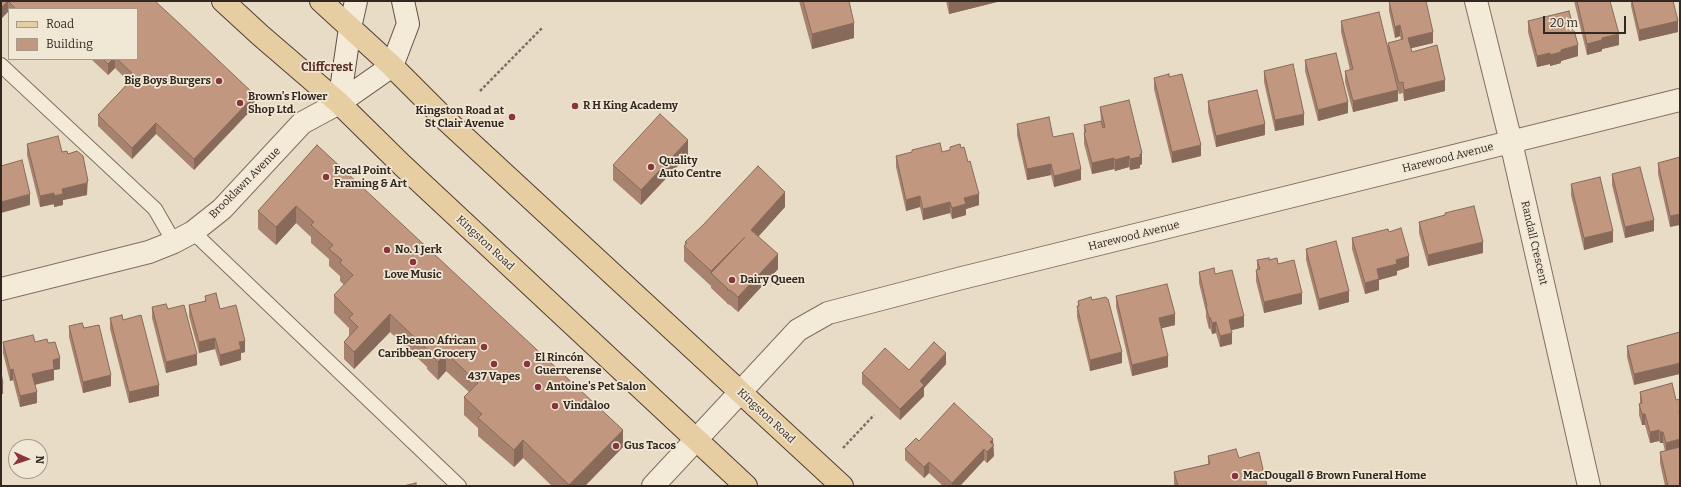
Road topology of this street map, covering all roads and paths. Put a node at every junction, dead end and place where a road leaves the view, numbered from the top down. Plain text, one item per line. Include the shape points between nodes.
1 (223, 1) edge
2 (321, 1) edge
3 (356, 1) edge
4 (403, 1) edge
5 (1476, 1) edge
6 (543, 27) dead end
7 (350, 28) junction
8 (1, 65) edge
9 (392, 66) junction
10 (480, 91) dead end
11 (1680, 100) edge
12 (339, 103) junction
13 (1511, 142) junction
14 (184, 237) junction
15 (1, 288) edge
16 (741, 393) junction
17 (874, 415) dead end
18 (696, 440) junction
19 (843, 448) dead end
20 (458, 486) edge
21 (653, 486) edge
22 (746, 486) edge
23 (842, 486) edge
24 (1589, 486) edge

1 - 12 main road, Kingston Road
2 - 7 main road, Kingston Road
3 - 7 street
4 - 9 street via 408,24
5 - 13 street, Randall Crescent
6 - 10 path
7 - 9 main road, Kingston Road
7 - 12 street
8 - 14 lane
9 - 12 street, Brooklawn Avenue
9 - 16 main road, Kingston Road via 447,121
11 - 13 street, Harewood Avenue
12 - 14 street, Brooklawn Avenue via 302,123 222,209
12 - 18 main road, Kingston Road
13 - 16 street, Harewood Avenue via 828,313 798,330
13 - 24 street, Randall Crescent
14 - 15 street, Brooklawn Avenue via 150,252
14 - 20 lane
16 - 18 street, Harewood Avenue
16 - 23 main road, Kingston Road
17 - 19 path
18 - 21 street, Harewood Avenue
18 - 22 main road, Kingston Road

